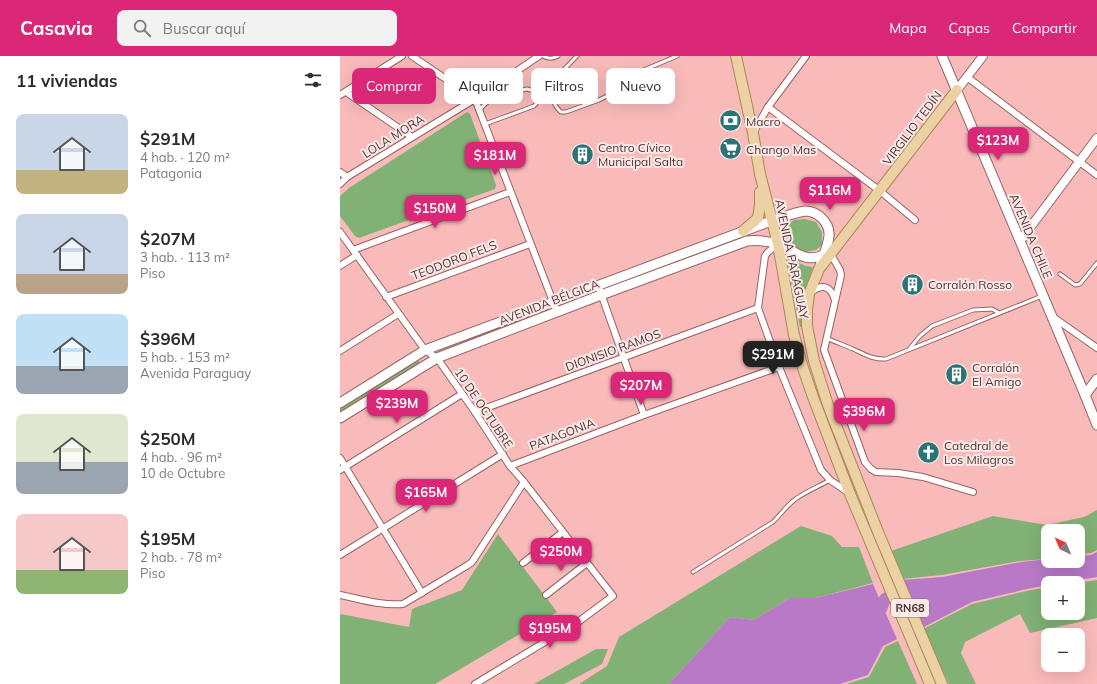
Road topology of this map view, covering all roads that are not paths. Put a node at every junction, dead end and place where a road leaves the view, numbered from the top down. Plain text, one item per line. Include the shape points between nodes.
1 (402, 56) edge
2 (412, 56) edge
3 (539, 56) edge
4 (543, 56) edge
5 (558, 56) edge
6 (577, 56) edge
7 (678, 56) edge
8 (736, 56) edge
9 (806, 56) edge
10 (983, 56) edge
11 (942, 57) edge
12 (521, 68) edge
13 (565, 68) edge
14 (967, 77) junction
15 (444, 78) edge
16 (957, 90) junction
17 (531, 91) edge
18 (346, 92) junction
19 (340, 95) edge
20 (598, 100) edge
21 (467, 104) edge
22 (477, 104) edge
23 (536, 104) edge
24 (556, 104) edge
25 (588, 104) edge
26 (768, 107) junction
27 (480, 111) junction
28 (485, 124) junction
29 (753, 133) junction
30 (412, 137) junction
31 (1097, 138) edge
32 (1079, 162) junction
33 (340, 172) edge
34 (760, 174) junction
35 (1097, 175) edge
36 (347, 178) junction
37 (340, 184) edge
38 (880, 191) junction
39 (510, 192) junction
40 (771, 220) junction
41 (915, 220) dead end
42 (743, 231) junction
43 (340, 232) edge
44 (1020, 241) junction
45 (530, 244) junction
46 (778, 244) junction
47 (353, 250) junction
48 (827, 254) junction
49 (357, 255) junction
50 (1097, 263) edge
51 (340, 266) edge
52 (1060, 274) dead end
53 (598, 285) junction
54 (809, 294) junction
55 (601, 295) junction
56 (1043, 295) junction
57 (386, 297) junction
58 (835, 301) junction
59 (552, 302) junction
60 (758, 308) junction
61 (556, 312) junction
62 (999, 313) junction
63 (398, 314) junction
64 (1051, 316) junction
65 (826, 338) junction
66 (909, 348) junction
67 (1097, 348) edge
68 (425, 350) junction
69 (340, 351) edge
70 (624, 357) junction
71 (437, 358) junction
72 (779, 367) junction
73 (1097, 379) edge
74 (462, 394) junction
75 (1086, 395) junction
76 (340, 403) edge
77 (474, 412) junction
78 (644, 415) junction
79 (340, 418) edge
80 (1097, 425) edge
81 (502, 454) junction
82 (340, 458) edge
83 (510, 466) junction
84 (343, 468) edge
85 (830, 480) junction
86 (524, 482) junction
87 (973, 492) dead end
88 (850, 494) junction
89 (383, 529) junction
90 (563, 532) junction
91 (340, 555) edge
92 (523, 563) dead end
93 (587, 563) junction
94 (692, 572) dead end
95 (422, 593) junction
96 (340, 594) edge
97 (546, 595) dead end
98 (475, 684) edge
99 (930, 684) edge
100 (942, 684) edge

1 - 18 street
2 - 15 street
3 - 12 street, LOLA MORA
4 - 5 lane
6 - 13 lane
7 - 20 lane via 639,72
8 - 29 main road, AVENIDA PARAGUAY
9 - 26 street
10 - 14 street, VIRGILIO TEDÍN
11 - 16 main road, AVENIDA CHILE
14 - 16 street, VIRGILIO TEDÍN
14 - 32 street
16 - 38 main road, VIRGILIO TEDÍN
16 - 44 main road, AVENIDA CHILE
17 - 27 lane via 509,93 489,100
18 - 19 street
18 - 30 street
21 - 30 street, LOLA MORA
22 - 27 street
23 - 28 lane
24 - 25 lane via 561,112 566,112
26 - 29 street
26 - 38 street
27 - 28 street
28 - 39 street
29 - 34 main road, AVENIDA PARAGUAY
30 - 36 street, LOLA MORA
31 - 32 street
32 - 35 street
32 - 44 street
33 - 36 street
34 - 40 main road, AVENIDA PARAGUAY
34 - 42 main road via 758,218
36 - 37 street, LOLA MORA
38 - 41 street
38 - 48 main road, VIRGILIO TEDÍN
39 - 45 street
39 - 47 street
40 - 42 main road, AVENIDA BÉLGICA
40 - 46 main road, AVENIDA PARAGUAY
40 - 48 main road via 805,211 819,216 824,220 829,234
42 - 53 main road, AVENIDA BÉLGICA
43 - 47 street, 10 DE OCTUBRE
44 - 56 main road, AVENIDA CHILE
45 - 57 street, TEODORO FELS
45 - 59 street
46 - 48 main road via 805,258
46 - 55 main road, AVENIDA BÉLGICA via 758,240 747,241
46 - 60 street via 764,256
46 - 88 main road, AVENIDA PARAGUAY / RN68 via 794,335 813,397
47 - 49 street, 10 DE OCTUBRE
48 - 54 main road, AVENIDA PARAGUAY / RN68
48 - 58 street via 841,275
49 - 51 street
49 - 57 street, 10 DE OCTUBRE
50 - 52 lane via 1080,284 1075,285
53 - 55 street
53 - 59 main road, AVENIDA BÉLGICA
54 - 58 street via 821,287 828,288
54 - 100 main road, AVENIDA PARAGUAY / RN68 via 807,326 828,405
55 - 61 main road, AVENIDA BÉLGICA
55 - 70 street
56 - 62 lane
56 - 64 main road, AVENIDA CHILE
57 - 63 street, 10 DE OCTUBRE
58 - 65 street
59 - 61 street
59 - 68 main road, AVENIDA BÉLGICA
60 - 70 street, DIONISIO RAMOS
60 - 72 street
61 - 71 main road, AVENIDA BÉLGICA
62 - 66 lane
62 - 66 lane via 992,309 973,310 932,326
63 - 68 street, 10 DE OCTUBRE
63 - 69 street
64 - 67 street
64 - 75 main road, AVENIDA CHILE
65 - 66 lane via 879,360
65 - 87 street via 826,357 865,462 871,469 876,472 923,477
68 - 71 street, 10 DE OCTUBRE
68 - 76 main road, AVENIDA BÉLGICA
70 - 77 street, DIONISIO RAMOS
70 - 78 street
71 - 74 street, 10 DE OCTUBRE
71 - 79 main road, AVENIDA BÉLGICA
72 - 78 street, PATAGONIA
72 - 85 street via 822,470
73 - 75 main road
74 - 77 street, 10 DE OCTUBRE
74 - 84 street
75 - 80 main road, AVENIDA CHILE
77 - 81 street, 10 DE OCTUBRE
78 - 83 street, PATAGONIA
81 - 83 street, 10 DE OCTUBRE
81 - 89 street
82 - 84 street
83 - 86 street, 10 DE OCTUBRE
84 - 89 street
85 - 88 street
85 - 94 lane via 801,495 773,522
86 - 90 street, 10 DE OCTUBRE
86 - 95 street via 472,562
88 - 99 main road, AVENIDA PARAGUAY / RN68
89 - 91 street
89 - 95 street
90 - 92 street
90 - 93 street, 10 DE OCTUBRE
93 - 97 street
93 - 98 street, 10 DE OCTUBRE via 613,596 578,622
95 - 96 street via 403,604 394,605

